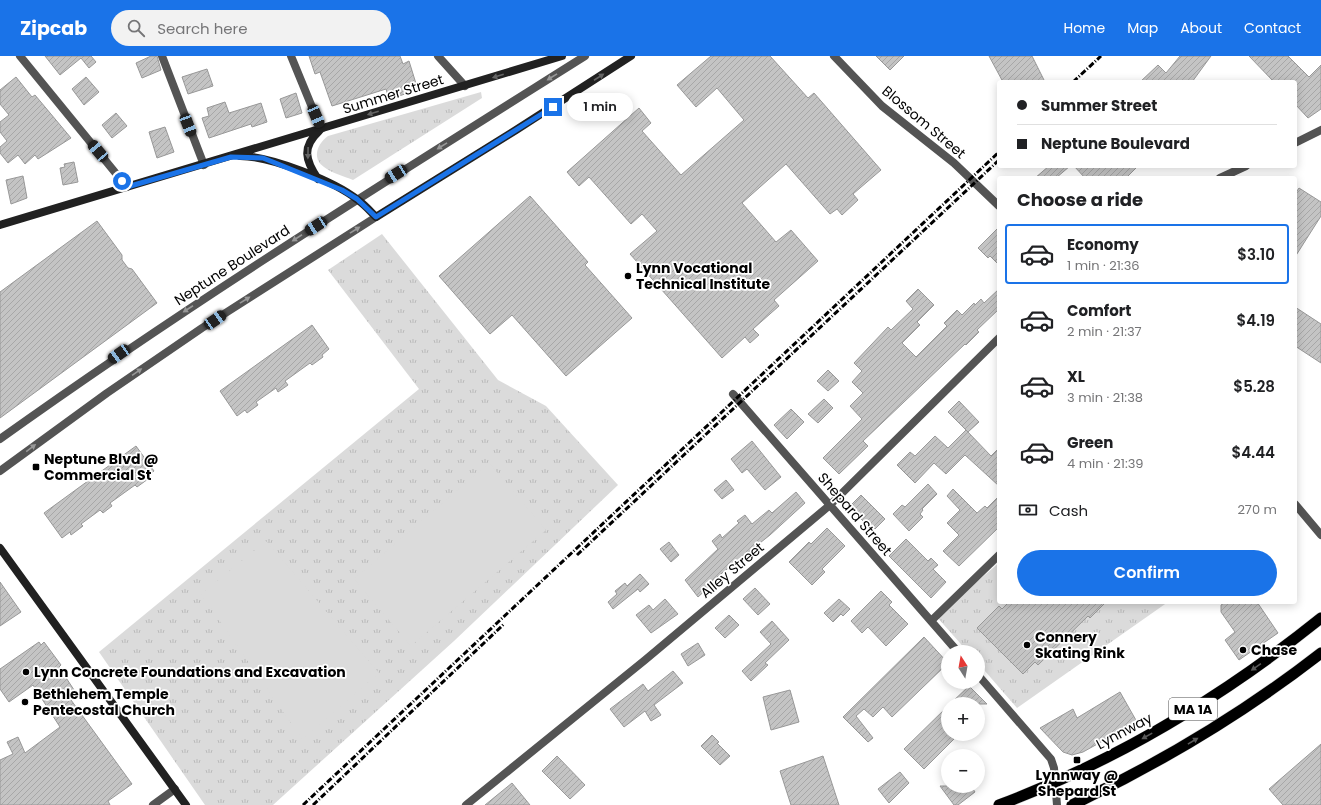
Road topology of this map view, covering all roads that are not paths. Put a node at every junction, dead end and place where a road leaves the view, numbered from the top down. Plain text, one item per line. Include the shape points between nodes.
1 (20, 56) edge
2 (162, 56) edge
3 (291, 56) edge
4 (438, 56) edge
5 (562, 56) edge
6 (585, 56) edge
7 (631, 56) edge
8 (834, 56) edge
9 (465, 86) junction
10 (321, 129) junction
11 (1321, 130) edge
12 (1297, 142) edge
13 (231, 157) junction
14 (204, 165) junction
15 (1242, 168) edge
16 (1224, 176) edge
17 (318, 179) junction
18 (127, 187) junction
19 (357, 199) junction
20 (997, 204) edge
21 (376, 217) junction
22 (0, 224) edge
23 (997, 340) edge
24 (733, 394) dead end
25 (0, 439) edge
26 (0, 471) edge
27 (830, 505) junction
28 (1297, 506) edge
29 (1321, 535) edge
30 (0, 548) edge
31 (997, 557) edge
32 (1321, 618) edge
33 (931, 621) junction
34 (952, 645) edge
35 (1321, 653) edge
36 (985, 682) edge
37 (1055, 782) junction
38 (175, 789) junction
39 (153, 805) edge
40 (186, 805) edge
41 (466, 805) edge
42 (999, 805) edge
43 (1057, 805) edge
44 (1072, 805) edge

1 - 18 street
2 - 14 street
3 - 10 street
4 - 9 street
5 -> 9 main road, Summer Street
6 -> 19 street, Neptune Boulevard
21 -> 7 main road
8 - 20 street, Blossom Street via 882,106 954,163
9 -> 10 main road, Summer Street
10 - 13 main road, Summer Street
10 -> 17 main road via 308,144 307,151
11 - 12 street
13 - 14 main road, Summer Street
13 - 17 main road, Summer Street via 263,158
14 - 18 main road, Summer Street
15 - 16 street
17 - 19 main road, Summer Street
18 - 22 main road, Summer Street
19 - 21 main road, Summer Street
19 -> 25 street, Neptune Boulevard via 119,354
26 -> 21 street via 202,328
23 - 27 street, Alley Street
24 - 27 street, Shepard Street
27 - 33 street, Shepard Street
27 - 41 street, Alley Street
28 - 29 street
30 - 38 main road
31 - 33 street
32 -> 37 highway, Lynnway / MA 1A via 1270,657 1189,712 1131,745
33 - 34 street, Shepard Street
44 -> 35 highway, MA 1A via 1201,736 1276,687
36 - 37 street via 1048,755 1053,764
37 - 42 highway, Lynnway / MA 1A
37 - 43 street
38 - 39 street
38 - 40 main road

